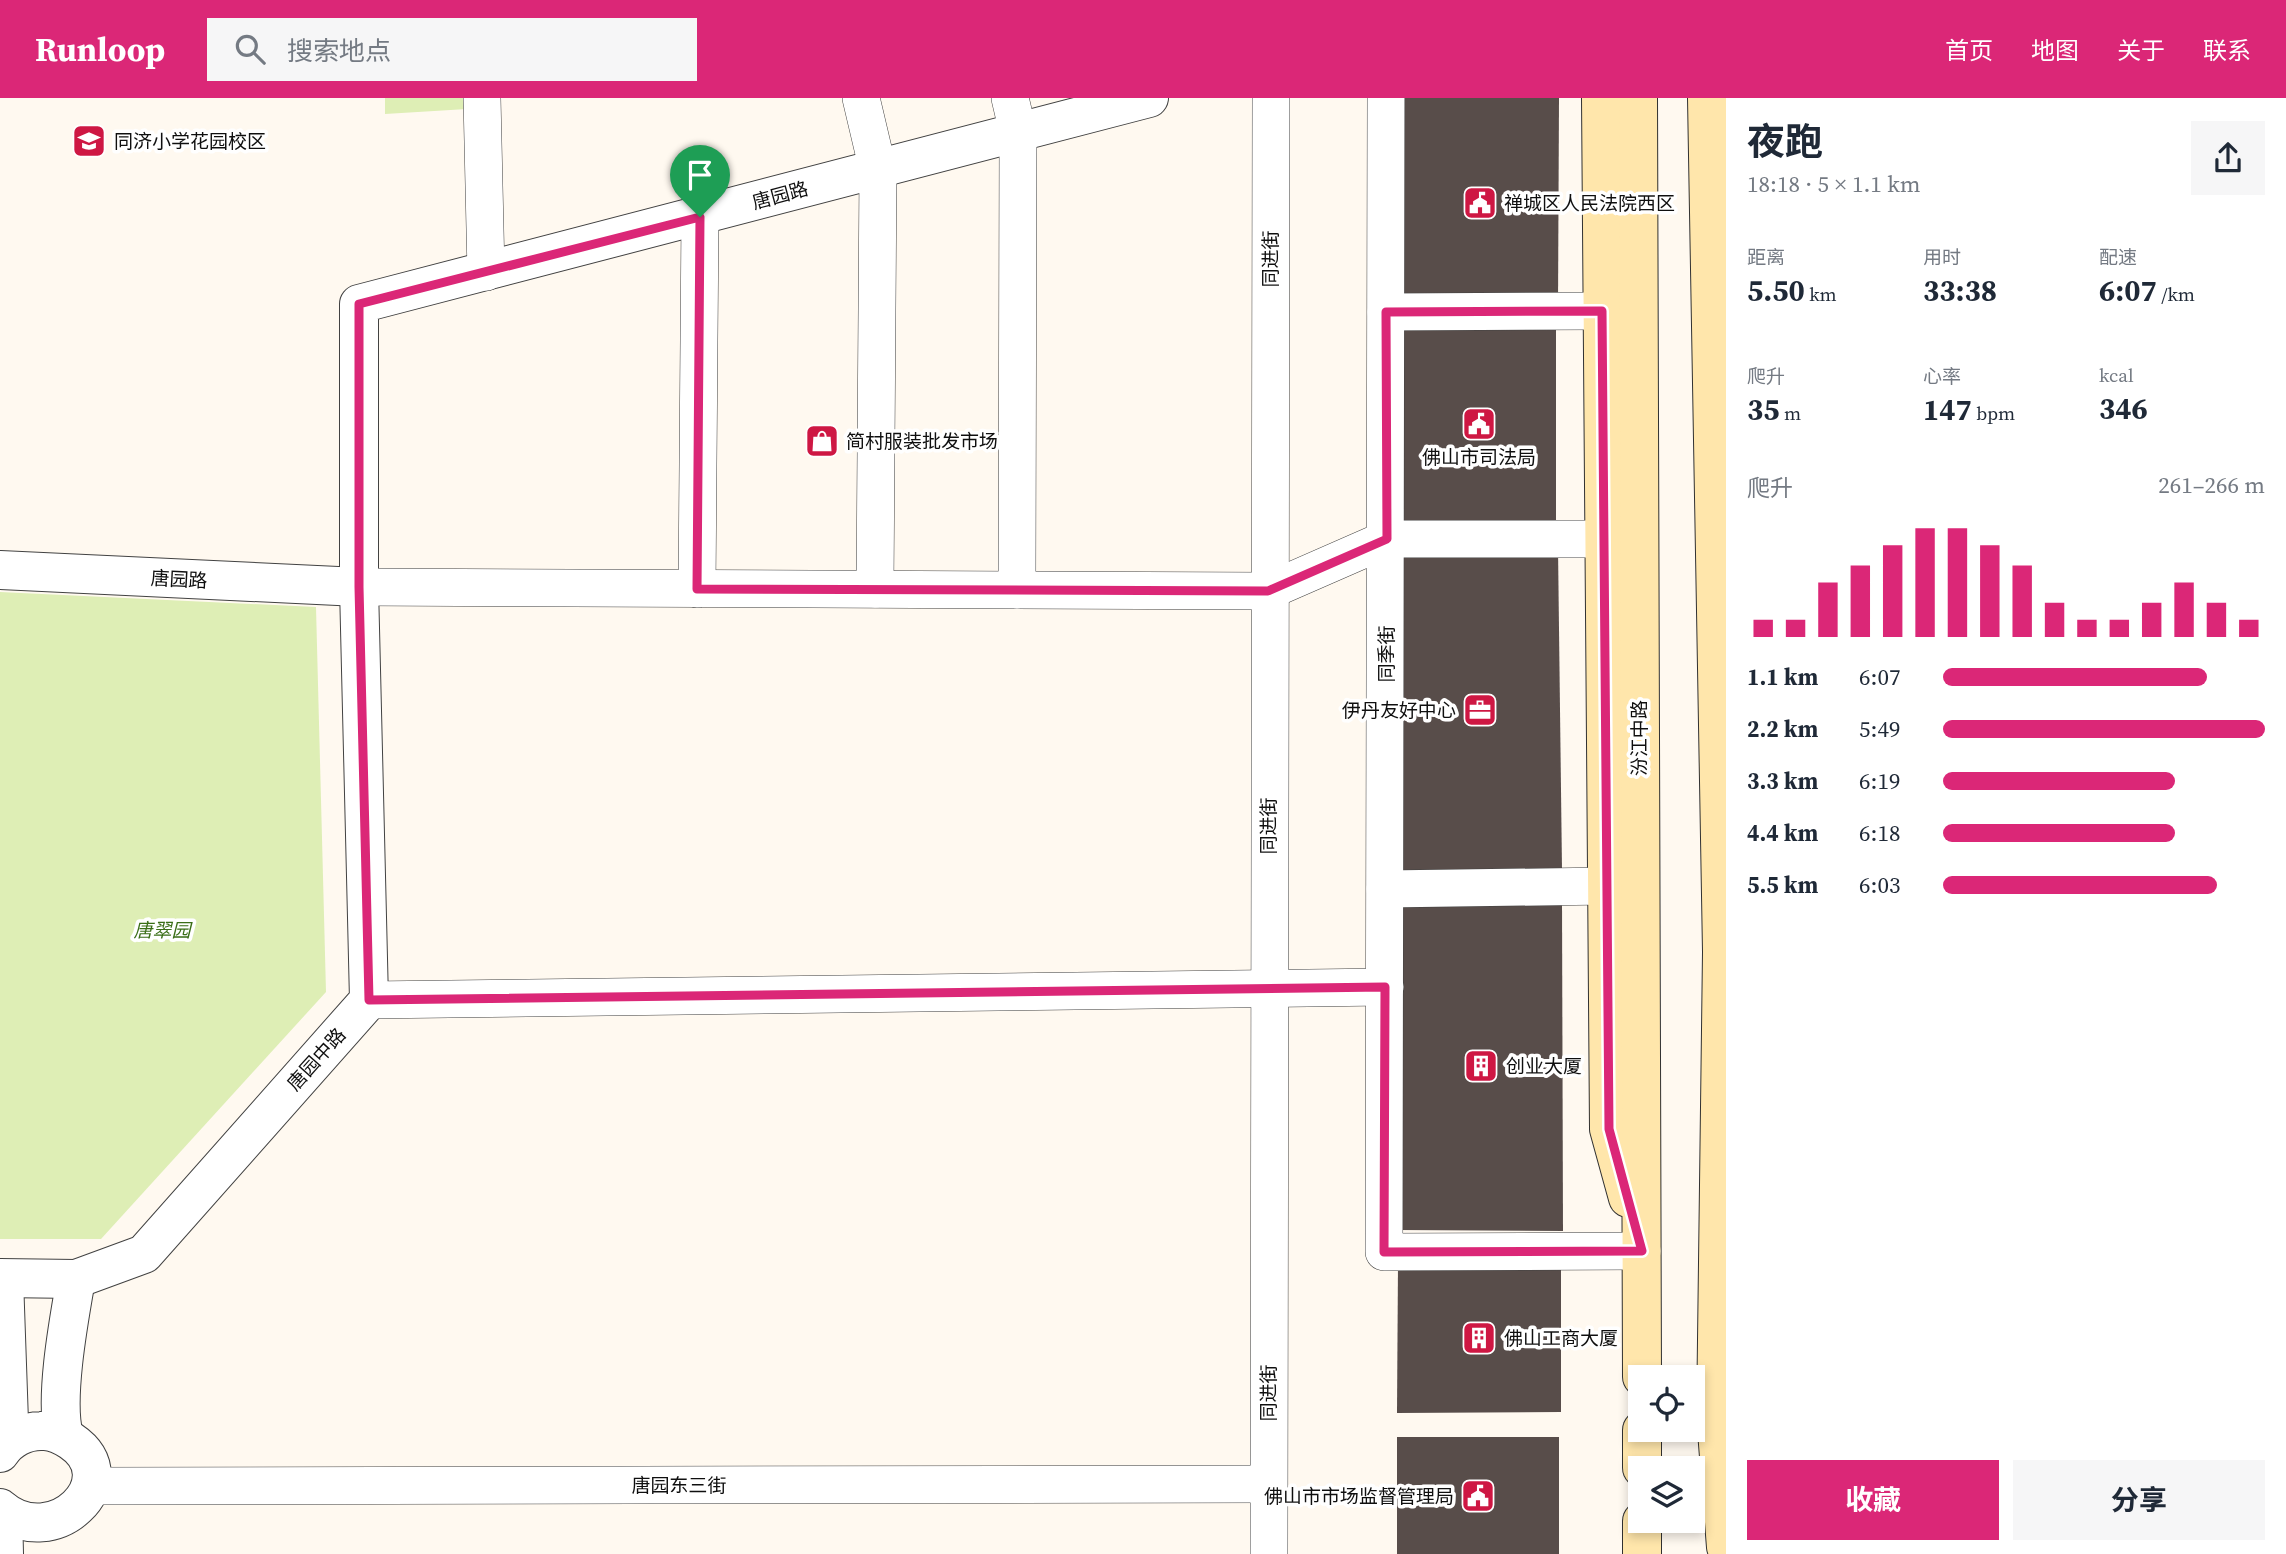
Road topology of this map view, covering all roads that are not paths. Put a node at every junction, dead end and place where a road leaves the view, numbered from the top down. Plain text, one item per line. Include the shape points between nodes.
1 (482, 98) edge
2 (861, 98) edge
3 (1149, 98) edge
4 (1271, 98) edge
5 (1386, 98) edge
6 (1601, 98) edge
7 (1638, 98) edge
8 (1707, 98) edge
9 (1014, 115) edge
10 (878, 170) junction
11 (700, 217) junction
12 (486, 272) junction
13 (1602, 311) junction
14 (1386, 312) junction
15 (1387, 539) junction
16 (1604, 539) junction
17 (0, 570) edge
18 (359, 587) junction
19 (697, 589) junction
20 (875, 589) junction
21 (1017, 590) junction
22 (1268, 591) junction
23 (1608, 886) junction
24 (1385, 889) junction
25 (1385, 987) junction
26 (1268, 988) junction
27 (369, 1000) junction
28 (1642, 1251) junction
29 (2, 1278) edge
30 (76, 1279) junction
31 (1642, 1365) edge
32 (64, 1436) junction
33 (1, 1450) edge
34 (1268, 1484) junction
35 (90, 1486) junction
36 (1, 1510) edge
37 (1642, 1533) edge
38 (56, 1541) edge
39 (1726, 1547) edge
40 (4, 1554) edge
41 (1269, 1554) edge
42 (1642, 1554) edge

1 - 12 street
2 - 10 street
3 - 9 street, 唐园路
4 - 22 street, 同进街
5 - 14 street, 同季街
6 - 13 main road
7 - 28 main road, 汾江中路
8 - 39 main road via 1722,952 1716,1418
9 - 10 street, 唐园路
9 - 21 street
10 - 11 street, 唐园路
10 - 20 street
11 - 12 street, 唐园路
11 - 19 street
12 - 18 street, 唐园路 via 359,304
13 - 14 street
13 - 16 main road
14 - 15 street, 同季街
15 - 16 street
15 - 22 street
15 - 24 street, 同季街
16 - 23 main road
17 - 18 street, 唐园路
18 - 19 street, 唐园路
18 - 27 street
19 - 20 street, 唐园路
20 - 21 street, 唐园路
21 - 22 street, 唐园路
22 - 26 street, 同进街
23 - 24 street
23 - 28 main road via 1609,1129
24 - 25 street, 同季街
25 - 26 street
25 - 28 street, 同季街 via 1384,1252
26 - 27 street
26 - 34 street, 同进街
27 - 30 street, 唐园中路 via 144,1254
28 - 31 main road, 汾江中路
29 - 30 street
29 - 33 street via 9,1422
30 - 32 street via 62,1396
32 - 33 street via 44,1430 29,1432
32 - 35 street via 86,1458
34 - 35 street, 唐园东三街
34 - 41 street, 同进街
35 - 38 street via 83,1507
36 - 38 street via 22,1526
36 - 40 street
37 - 42 main road

